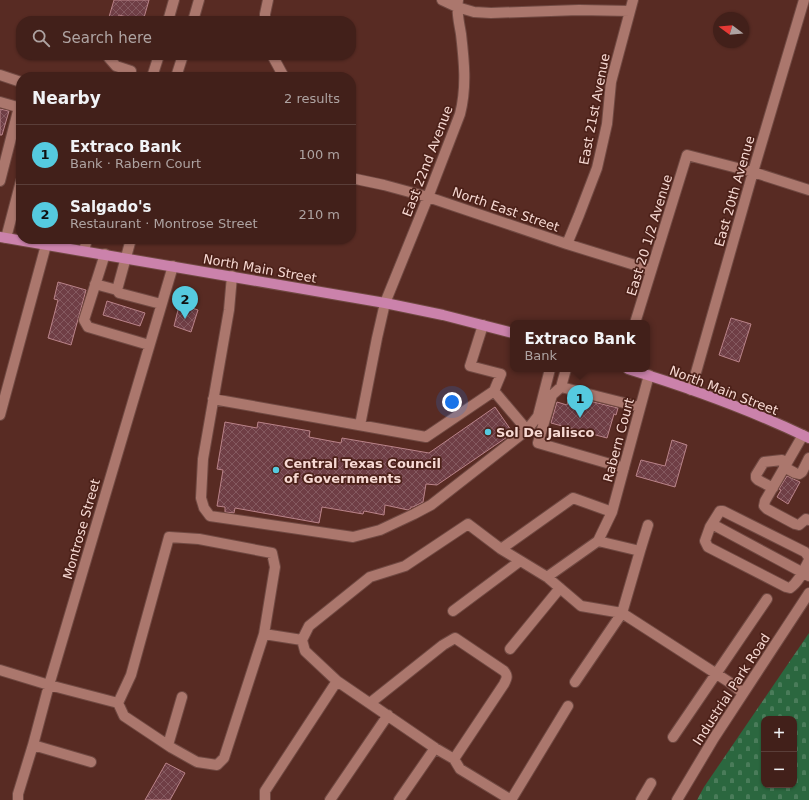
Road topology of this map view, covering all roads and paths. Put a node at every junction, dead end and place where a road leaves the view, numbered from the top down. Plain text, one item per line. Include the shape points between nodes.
1 (174, 0) edge
2 (199, 0) edge
3 (268, 0) edge
4 (442, 0) edge
5 (633, 0) edge
6 (804, 0) edge
7 (458, 4) edge
8 (630, 11) junction
9 (169, 16) edge
10 (194, 16) edge
11 (265, 16) edge
12 (112, 60) edge
13 (157, 60) edge
14 (181, 60) edge
15 (275, 60) edge
16 (131, 72) edge
17 (154, 72) edge
18 (178, 72) edge
19 (281, 72) edge
20 (0, 75) edge
21 (16, 80) edge
22 (0, 102) edge
23 (16, 107) edge
24 (16, 123) edge
25 (753, 172) junction
26 (356, 179) edge
27 (0, 181) edge
28 (809, 190) edge
29 (16, 197) edge
30 (428, 197) junction
31 (3, 237) edge
32 (16, 239) edge
33 (46, 244) edge
34 (61, 244) edge
35 (86, 244) edge
36 (130, 244) edge
37 (567, 244) junction
38 (84, 251) junction
39 (105, 254) junction
40 (126, 258) junction
41 (173, 266) junction
42 (652, 270) junction
43 (232, 276) junction
44 (95, 284) junction
45 (117, 290) junction
46 (385, 302) junction
47 (161, 304) junction
48 (636, 320) edge
49 (482, 325) junction
50 (510, 332) edge
51 (149, 344) junction
52 (549, 372) edge
53 (565, 372) edge
54 (638, 372) edge
55 (649, 375) junction
56 (561, 387) junction
57 (691, 390) junction
58 (494, 391) junction
59 (213, 399) junction
60 (640, 407) junction
61 (0, 415) edge
62 (360, 425) junction
63 (527, 430) junction
64 (806, 437) edge
65 (809, 458) edge
66 (786, 465) junction
67 (624, 468) junction
68 (773, 488) junction
69 (612, 512) junction
70 (809, 520) edge
71 (712, 524) junction
72 (648, 525) dead end
73 (598, 541) junction
74 (502, 549) junction
75 (640, 551) junction
76 (809, 560) edge
77 (520, 561) junction
78 (806, 574) edge
79 (547, 577) junction
80 (560, 588) junction
81 (809, 593) edge
82 (767, 599) dead end
83 (453, 611) dead end
84 (622, 613) junction
85 (264, 634) junction
86 (302, 640) junction
87 (510, 649) dead end
88 (0, 670) edge
89 (716, 674) junction
90 (337, 681) junction
91 (575, 682) dead end
92 (49, 685) junction
93 (743, 692) junction
94 (182, 697) dead end
95 (118, 703) junction
96 (370, 703) junction
97 (568, 706) dead end
98 (388, 715) junction
99 (673, 737) dead end
100 (33, 745) junction
101 (168, 745) junction
102 (436, 748) junction
103 (454, 758) junction
104 (91, 762) dead end
105 (651, 783) dead end
106 (18, 800) edge
107 (265, 800) edge
108 (330, 800) edge
109 (399, 800) edge
110 (511, 800) edge
111 (641, 800) edge
112 (677, 800) edge

1 - 9 street
2 - 10 street
3 - 11 street
4 - 7 street
5 - 8 street, East 21st Avenue
6 - 25 street, East 20th Avenue
7 - 8 street via 474,12 491,13
7 - 30 street, East 22nd Avenue via 463,101
8 - 37 street, East 21st Avenue via 611,82 607,124 597,168
12 - 16 street via 116,66
13 - 17 street
14 - 18 street
15 - 19 street
20 - 21 street
22 - 23 street
24 - 27 street
25 - 28 street
25 - 42 street, East 20 1/2 Avenue via 687,155
25 - 57 street, East 20th Avenue
26 - 30 street, North East Street
29 - 31 street
30 - 37 street, North East Street
30 - 46 street, East 22nd Avenue
31 - 32 main road, North Main Street
33 - 61 street
34 - 38 main road, North Main Street
35 - 38 street
36 - 40 street
37 - 42 street, North East Street
38 - 39 main road, North Main Street
39 - 40 main road, North Main Street
39 - 44 street
40 - 41 main road, North Main Street
40 - 45 street
41 - 43 main road, North Main Street
41 - 47 street, Montrose Street
42 - 48 street, East 20 1/2 Avenue
43 - 46 main road, North Main Street
43 - 59 street via 229,310
44 - 45 street
44 - 51 street via 84,320 88,327
45 - 47 street via 119,293
46 - 49 main road, North Main Street
46 - 62 street, East 22nd Avenue
47 - 51 street, Montrose Street
49 - 50 main road, North Main Street
49 - 58 street via 470,366 501,374
51 - 92 street, Montrose Street
52 - 63 street via 538,416
53 - 56 street
54 - 55 main road, North Main Street
55 - 57 main road, North Main Street
55 - 60 street, Rabern Court
56 - 60 street
56 - 67 street via 552,395 538,444
57 - 64 main road, North Main Street via 745,409
58 - 62 street via 426,437
58 - 63 street
59 - 62 street
59 - 63 street via 203,459 201,498 210,516 354,537 380,530 431,505
60 - 67 street, Rabern Court
64 - 66 street
65 - 66 street via 802,472 798,474
66 - 68 street
66 - 68 street via 782,460 764,462 756,474 758,480
67 - 69 street, Rabern Court
68 - 70 street via 765,501 764,506 767,509 795,524 799,525 806,519
69 - 73 street, Rabern Court
69 - 74 street via 573,498
71 - 76 street via 722,511 805,552
71 - 78 street
71 - 78 street via 705,541 708,546 786,587 794,586
72 - 75 street
73 - 75 street
73 - 79 street
74 - 77 street
74 - 86 street via 468,524 405,566 370,578 309,626
75 - 84 street
76 - 78 street
77 - 79 street
77 - 83 street
79 - 80 street
80 - 84 street via 581,606
80 - 87 street
81 - 93 street, Industrial Park Road
82 - 89 street
84 - 89 street
84 - 91 street
85 - 86 street
85 - 95 street via 275,568 272,553 199,539 169,538 131,675
85 - 101 street via 224,758 217,765 198,762
86 - 90 street via 305,651
88 - 92 street
89 - 93 street
89 - 99 street
90 - 96 street
90 - 107 street via 265,791
92 - 95 street
92 - 100 street, Montrose Street
93 - 112 street, Industrial Park Road
94 - 101 street
95 - 101 street via 124,716
96 - 98 street
96 - 103 street via 455,638 492,662 504,671 507,677
97 - 110 street
98 - 102 street
98 - 108 street
100 - 104 street
100 - 106 street, Montrose Street
102 - 103 street
102 - 109 street
103 - 110 street via 460,769
105 - 111 street

